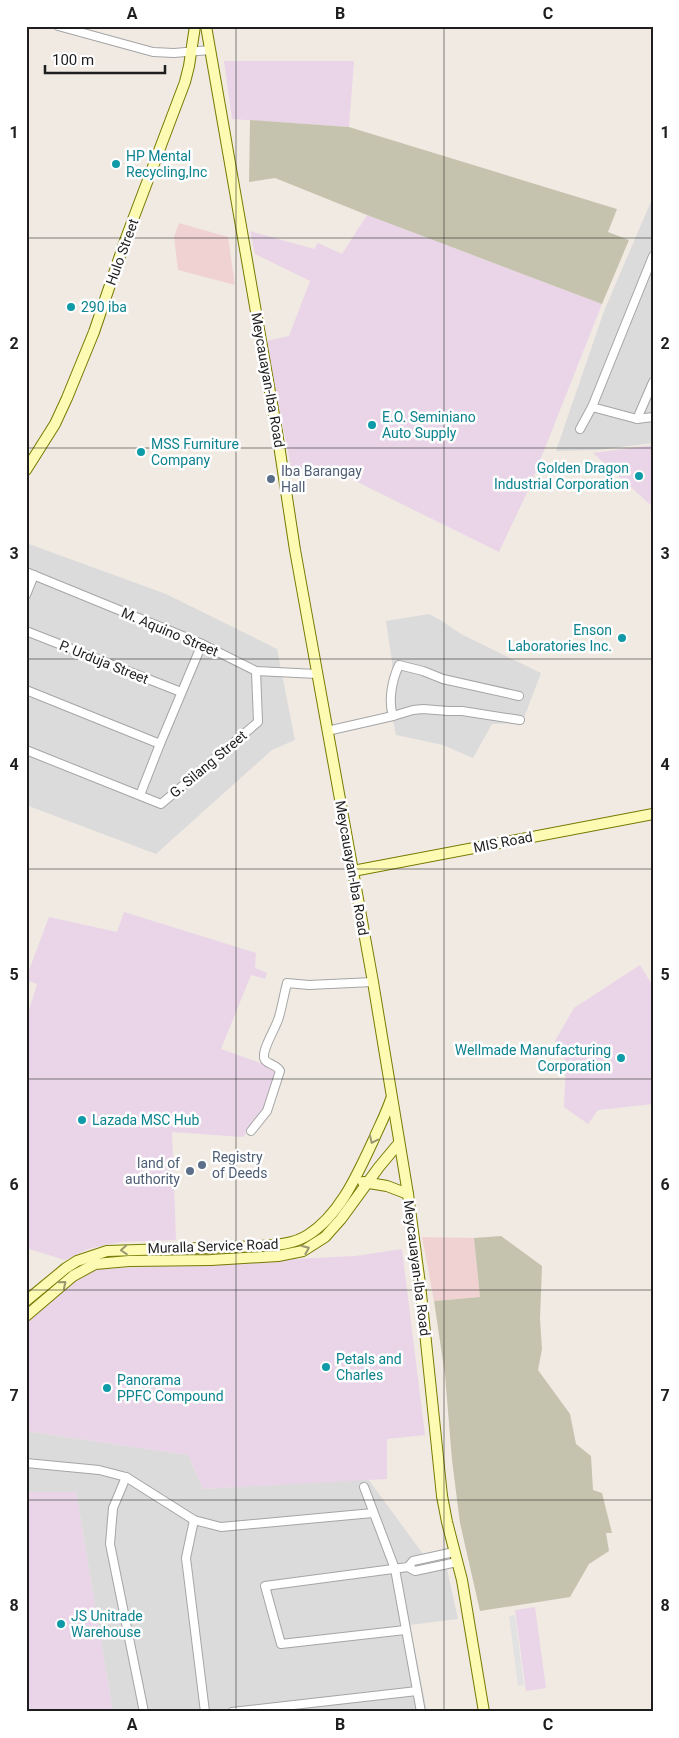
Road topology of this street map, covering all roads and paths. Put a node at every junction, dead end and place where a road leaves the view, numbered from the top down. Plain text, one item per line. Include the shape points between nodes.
1 (58, 26) edge
2 (195, 26) edge
3 (206, 26) edge
4 (210, 50) junction
5 (192, 52) junction
6 (653, 256) edge
7 (653, 382) edge
8 (592, 407) junction
9 (653, 417) edge
10 (637, 419) junction
11 (580, 429) dead end
12 (26, 470) edge
13 (30, 574) edge
14 (26, 596) edge
15 (26, 631) edge
16 (202, 644) junction
17 (256, 671) junction
18 (317, 674) junction
19 (26, 690) edge
20 (181, 692) junction
21 (519, 696) dead end
22 (393, 716) junction
23 (520, 720) dead end
24 (327, 731) junction
25 (160, 744) junction
26 (26, 750) edge
27 (140, 795) junction
28 (653, 814) edge
29 (353, 871) junction
30 (373, 982) junction
31 (392, 1095) junction
32 (251, 1131) dead end
33 (399, 1143) junction
34 (355, 1180) junction
35 (368, 1183) junction
36 (408, 1194) junction
37 (26, 1301) edge
38 (26, 1316) edge
39 (26, 1463) edge
40 (126, 1477) junction
41 (364, 1487) dead end
42 (373, 1513) junction
43 (194, 1520) junction
44 (454, 1552) junction
45 (432, 1556) junction
46 (457, 1562) junction
47 (408, 1567) junction
48 (434, 1567) junction
49 (395, 1569) junction
50 (405, 1630) junction
51 (417, 1692) junction
52 (144, 1712) edge
53 (205, 1712) edge
54 (232, 1712) edge
55 (422, 1712) edge
56 (484, 1712) edge

1 - 5 street via 153,52
2 - 5 main road, Hulo Street
3 - 4 main road, Meycauayan-Iba Road
4 - 5 street
4 - 18 main road, Meycauayan-Iba Road
5 - 12 main road, Hulo Street via 179,100 67,398
6 - 8 street
7 - 10 street
8 - 10 street
8 - 11 street
9 - 10 street
13 - 14 street
13 - 16 street, M. Aquino Street
15 - 20 street, P. Urduja Street
16 - 17 street, M. Aquino Street
16 - 20 street
17 - 18 street, M. Aquino Street
17 - 27 street, G. Silang Street via 258,722 161,804
18 - 24 main road, Meycauayan-Iba Road
19 - 25 street
20 - 25 street
21 - 22 street via 443,679 399,665 390,699
22 - 23 street via 423,709
22 - 24 street
24 - 29 main road, Meycauayan-Iba Road
25 - 27 street
26 - 27 street, G. Silang Street
28 - 29 main road, MIS Road
29 - 30 main road, Meycauayan-Iba Road
30 - 31 main road, Meycauayan-Iba Road
30 - 32 street via 287,983 264,1058 278,1066 280,1071 266,1110
31 - 33 main road, Meycauayan-Iba Road
31 -> 34 main road, Muralla Service Road
33 - 35 main road, Muralla Service Road
33 - 36 main road, Meycauayan-Iba Road
34 - 35 main road
34 -> 37 main road, Muralla Service Road via 318,1228 298,1240 260,1246 107,1251 77,1261
35 - 36 main road
38 -> 35 main road, Muralla Service Road via 73,1276 95,1264 278,1256 303,1251 325,1237
36 - 44 main road, Meycauayan-Iba Road via 442,1496
39 - 40 street via 99,1470
40 - 43 street
40 - 52 street via 113,1508 110,1544
41 - 42 street
42 - 43 street via 221,1527
42 - 49 street
43 - 53 street via 186,1558
44 - 45 street
44 - 46 main road, Meycauayan-Iba Road
45 - 47 street via 413,1561
45 - 48 street
46 - 48 street
46 - 56 main road, Meycauayan-Iba Road
47 - 48 street via 415,1571
47 - 49 street
49 - 50 street
49 - 50 street via 266,1586 281,1644
50 - 51 street
51 - 54 street
51 - 55 street

